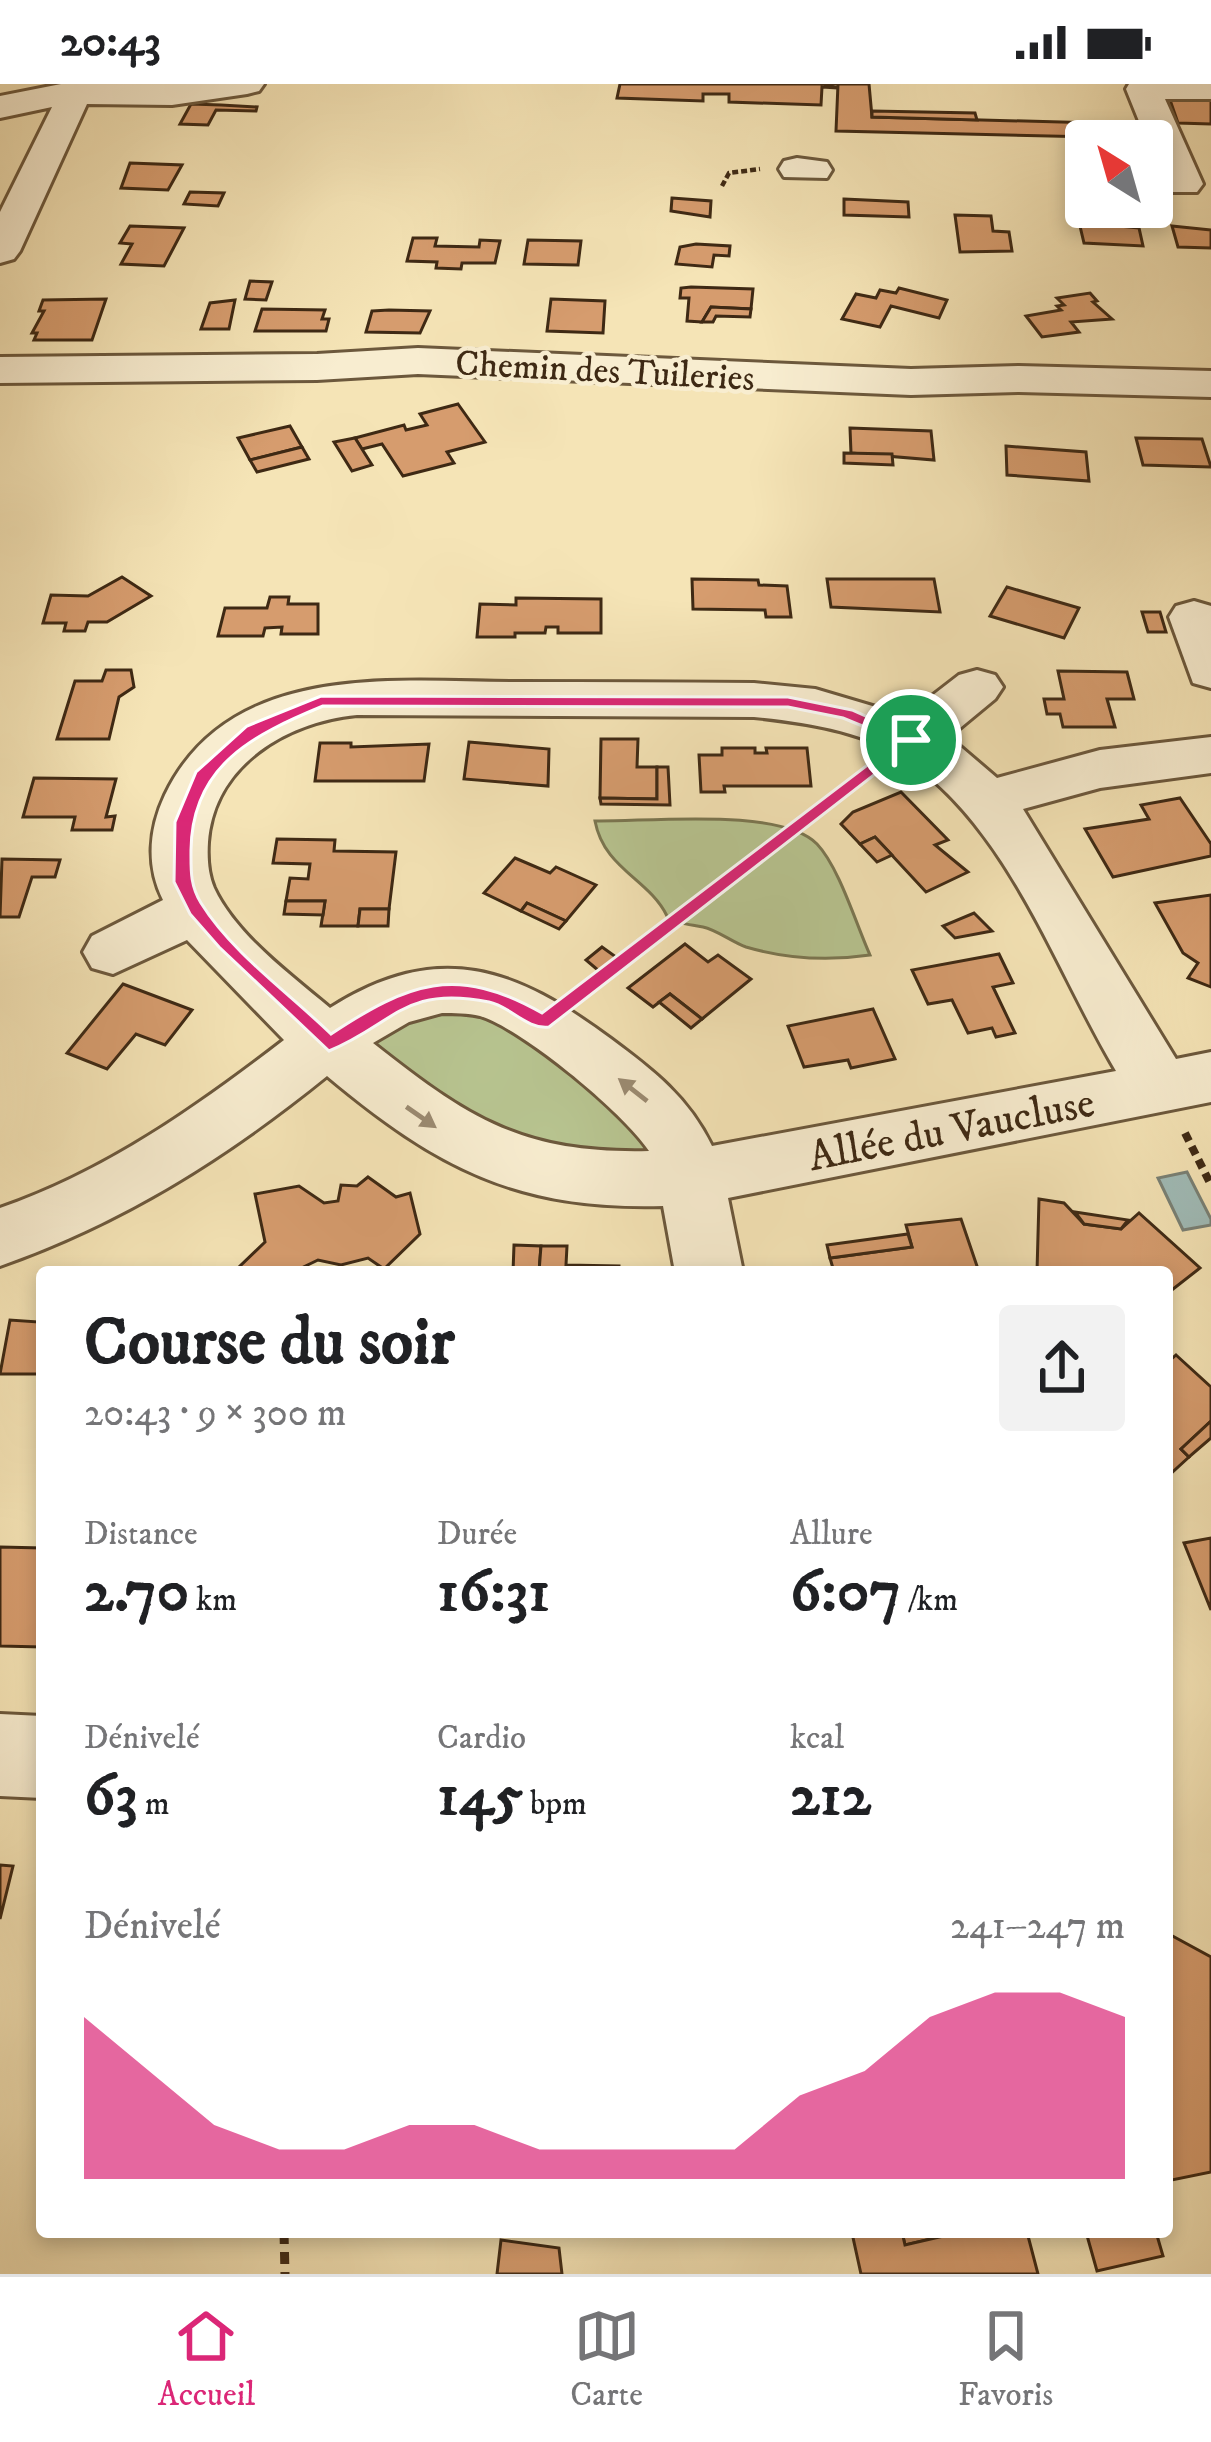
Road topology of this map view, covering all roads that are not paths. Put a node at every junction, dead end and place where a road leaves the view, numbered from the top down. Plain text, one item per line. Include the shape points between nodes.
1 (247, 84) edge
2 (1211, 89) edge
3 (68, 93) junction
4 (0, 106) edge
5 (1184, 184) dead end
6 (0, 251) edge
7 (0, 370) edge
8 (1211, 384) edge
9 (1195, 617) dead end
10 (1211, 671) edge
11 (977, 687) dead end
12 (911, 740) junction
13 (1211, 755) edge
14 (987, 800) junction
15 (196, 909) junction
16 (113, 952) dead end
17 (329, 1044) junction
18 (1186, 1082) edge
19 (691, 1177) junction
20 (0, 1237) edge
21 (708, 1266) edge
22 (0, 1754) edge
23 (36, 1757) edge

1 - 3 street via 172,95
2 - 5 street via 1143,89
3 - 4 street
3 - 6 street via 70,107
7 - 8 street, Chemin des Tuileries via 418,361 911,382
9 - 10 street
11 - 12 street
12 - 14 street
12 - 15 street via 788,702 321,701 252,729 202,776 180,844 182,882
13 - 14 street via 1100,769
14 - 18 street via 1025,850 1126,1039
15 - 16 street
15 - 17 street, Allée du Vaucluse
17 -> 19 street, Allée du Vaucluse via 430,1124 495,1157 586,1177
19 -> 17 street via 667,1120 498,996 442,990 389,1004
17 - 20 street via 126,1183
18 - 19 street, Allée du Vaucluse
19 - 21 street
22 - 23 street

